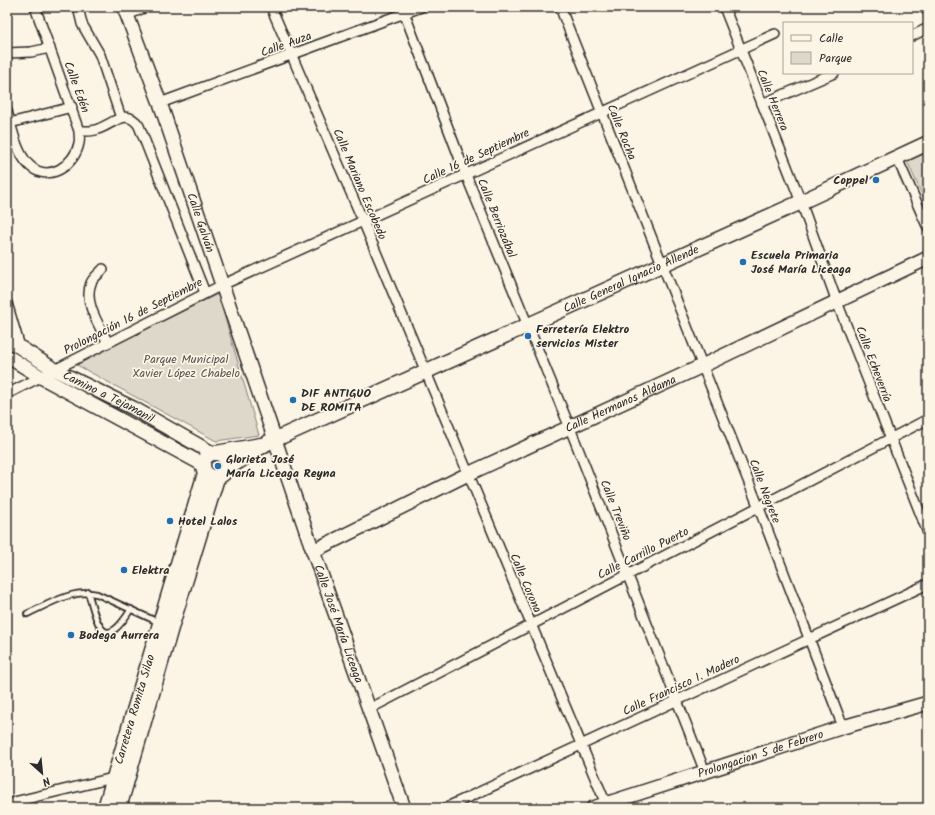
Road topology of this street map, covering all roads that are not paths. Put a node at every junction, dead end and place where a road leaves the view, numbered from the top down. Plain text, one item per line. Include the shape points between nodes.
1 (36, 7) edge
2 (78, 7) edge
3 (146, 7) edge
4 (271, 7) edge
5 (421, 7) edge
6 (560, 7) edge
7 (724, 7) edge
8 (923, 7) edge
9 (403, 10) edge
10 (126, 11) edge
11 (928, 11) edge
12 (928, 28) edge
13 (775, 34) dead end
14 (913, 36) edge
15 (50, 48) junction
16 (741, 51) junction
17 (7, 54) edge
18 (292, 54) junction
19 (832, 74) edge
20 (160, 102) junction
21 (762, 104) junction
22 (72, 108) junction
23 (7, 111) edge
24 (601, 112) junction
25 (121, 118) junction
26 (10, 123) junction
27 (79, 131) junction
28 (928, 143) edge
29 (897, 158) junction
30 (466, 174) junction
31 (801, 202) junction
32 (362, 221) junction
33 (928, 228) edge
34 (928, 258) edge
35 (662, 265) junction
36 (104, 269) dead end
37 (222, 285) junction
38 (205, 294) junction
39 (837, 302) junction
40 (7, 303) edge
41 (529, 326) junction
42 (7, 338) edge
43 (108, 342) junction
44 (20, 347) junction
45 (7, 356) edge
46 (702, 366) junction
47 (55, 370) junction
48 (425, 372) junction
49 (40, 377) junction
50 (7, 394) edge
51 (928, 419) edge
52 (570, 428) junction
53 (890, 439) junction
54 (272, 441) junction
55 (214, 453) junction
56 (213, 471) junction
57 (468, 474) junction
58 (759, 508) junction
59 (928, 533) edge
60 (313, 551) junction
61 (628, 574) junction
62 (928, 584) edge
63 (88, 592) junction
64 (131, 609) junction
65 (27, 614) dead end
66 (530, 624) junction
67 (165, 625) junction
68 (808, 640) junction
69 (678, 700) junction
70 (928, 703) edge
71 (370, 709) junction
72 (843, 727) junction
73 (581, 745) junction
74 (705, 772) junction
75 (122, 778) junction
76 (606, 804) junction
77 (7, 805) edge
78 (17, 805) edge
79 (106, 808) edge
80 (119, 808) edge
81 (404, 808) edge
82 (445, 808) edge
83 (593, 808) edge

1 - 15 street, Calle Edén
2 - 25 street via 82,24 100,55
3 - 10 street
4 - 18 street, Calle Mariano Escobedo
5 - 9 street, Calle Auza
6 - 24 street, Calle Rocha
7 - 16 street, Calle Herrera
8 - 11 street
9 - 18 street, Calle Auza
9 - 30 street, Calle Berriozábal
10 - 20 street, Calle Galván
12 - 14 street
13 - 16 street, Calle 16 de Septiembre
15 - 17 street
15 - 22 street, Calle Edén
16 - 21 street, Calle Herrera
16 - 24 street, Calle 16 de Septiembre
18 - 20 street, Calle Auza
18 - 32 street, Calle Mariano Escobedo
19 - 21 street
20 - 37 street, Calle Galván
21 - 31 street, Calle Herrera
22 - 26 street
22 - 27 street, Calle Edén
23 - 26 street
24 - 30 street, Calle 16 de Septiembre
24 - 35 street, Calle Rocha
25 - 27 street via 97,130
25 - 38 street via 131,117 139,126
26 - 27 street, Calle Edén via 29,166 49,173 60,170 70,163 80,142
28 - 29 main road, Calle General Ignacio Allende
29 - 31 main road, Calle General Ignacio Allende
29 - 33 street
30 - 32 street, Calle 16 de Septiembre
30 - 41 street, Calle Berriozábal
31 - 35 main road, Calle General Ignacio Allende
31 - 39 street, Calle Echeverría
32 - 37 street, Calle 16 de Septiembre
32 - 48 street, Calle Mariano Escobedo
34 - 39 street, Calle Hermanos Aldama
35 - 41 main road, Calle General Ignacio Allende
35 - 46 street, Calle Negrete
36 - 43 street via 91,282 88,297
37 - 38 street, Prolongación 16 de Septiembre
37 - 54 street, Calle Galván
38 - 43 street, Prolongación 16 de Septiembre
39 - 46 street, Calle Hermanos Aldama
39 - 53 street, Calle Echeverría
40 - 44 street
41 - 48 main road, Calle General Ignacio Allende
41 - 52 street, Calle Treviño
42 - 44 street, Camino a Tejamanil
43 - 47 street, Prolongación 16 de Septiembre
44 - 47 street, Camino a Tejamanil
45 - 49 street, Camino a Tejamanil
46 - 52 street, Calle Hermanos Aldama
46 - 58 street, Calle Negrete
47 - 49 street, Prolongación 16 de Septiembre
47 - 55 street, Camino a Tejamanil via 133,408
48 - 54 main road, Calle General Ignacio Allende
48 - 57 street, Calle Corona
49 - 50 street, Prolongación 16 de Septiembre
49 - 56 street, Camino a Tejamanil
51 - 53 street, Calle Carrillo Puerto
52 - 57 street, Calle Hermanos Aldama
52 - 61 street, Calle Treviño
53 - 58 street, Calle Carrillo Puerto
53 - 59 street, Calle Echeverría
54 - 55 main road, Calle General Ignacio Allende
54 - 56 main road, Calle General Ignacio Allende
54 - 60 street, Calle José María Liceaga
55 - 56 main road via 204,459
55 - 56 main road via 224,456 228,465
56 - 67 main road, Carretera Romita Silao
57 - 60 street, Calle Hermanos Aldama
57 - 66 street, Calle Corona
58 - 61 street, Calle Carrillo Puerto
58 - 68 street, Calle Negrete
60 - 71 street, Calle José María Liceaga
61 - 66 street, Calle Carrillo Puerto
61 - 69 street, Calle Treviño
62 - 68 street, Calle Francisco I. Madero
63 - 64 lane
63 - 64 lane via 97,622 105,632 118,628
63 - 65 lane via 79,592
64 - 67 lane
66 - 71 street, Calle Carrillo Puerto
66 - 73 street, Calle Corona
67 - 75 main road, Carretera Romita Silao
68 - 69 street, Calle Francisco I. Madero
68 - 72 street, Calle Negrete
69 - 73 street, Calle Francisco I. Madero
69 - 74 street, Calle Treviño
70 - 72 street, Prolongacion 5 de Febrero
71 - 81 street, Calle José María Liceaga
72 - 74 street, Prolongacion 5 de Febrero
73 - 76 street, Calle Corona
73 - 82 street, Calle Francisco I. Madero
74 - 76 street, Prolongacion 5 de Febrero
75 - 78 street
75 - 79 main road, Carretera Romita Silao
75 - 80 main road, Carretera Romita Silao
76 - 83 street, Prolongacion 5 de Febrero
77 - 78 street

